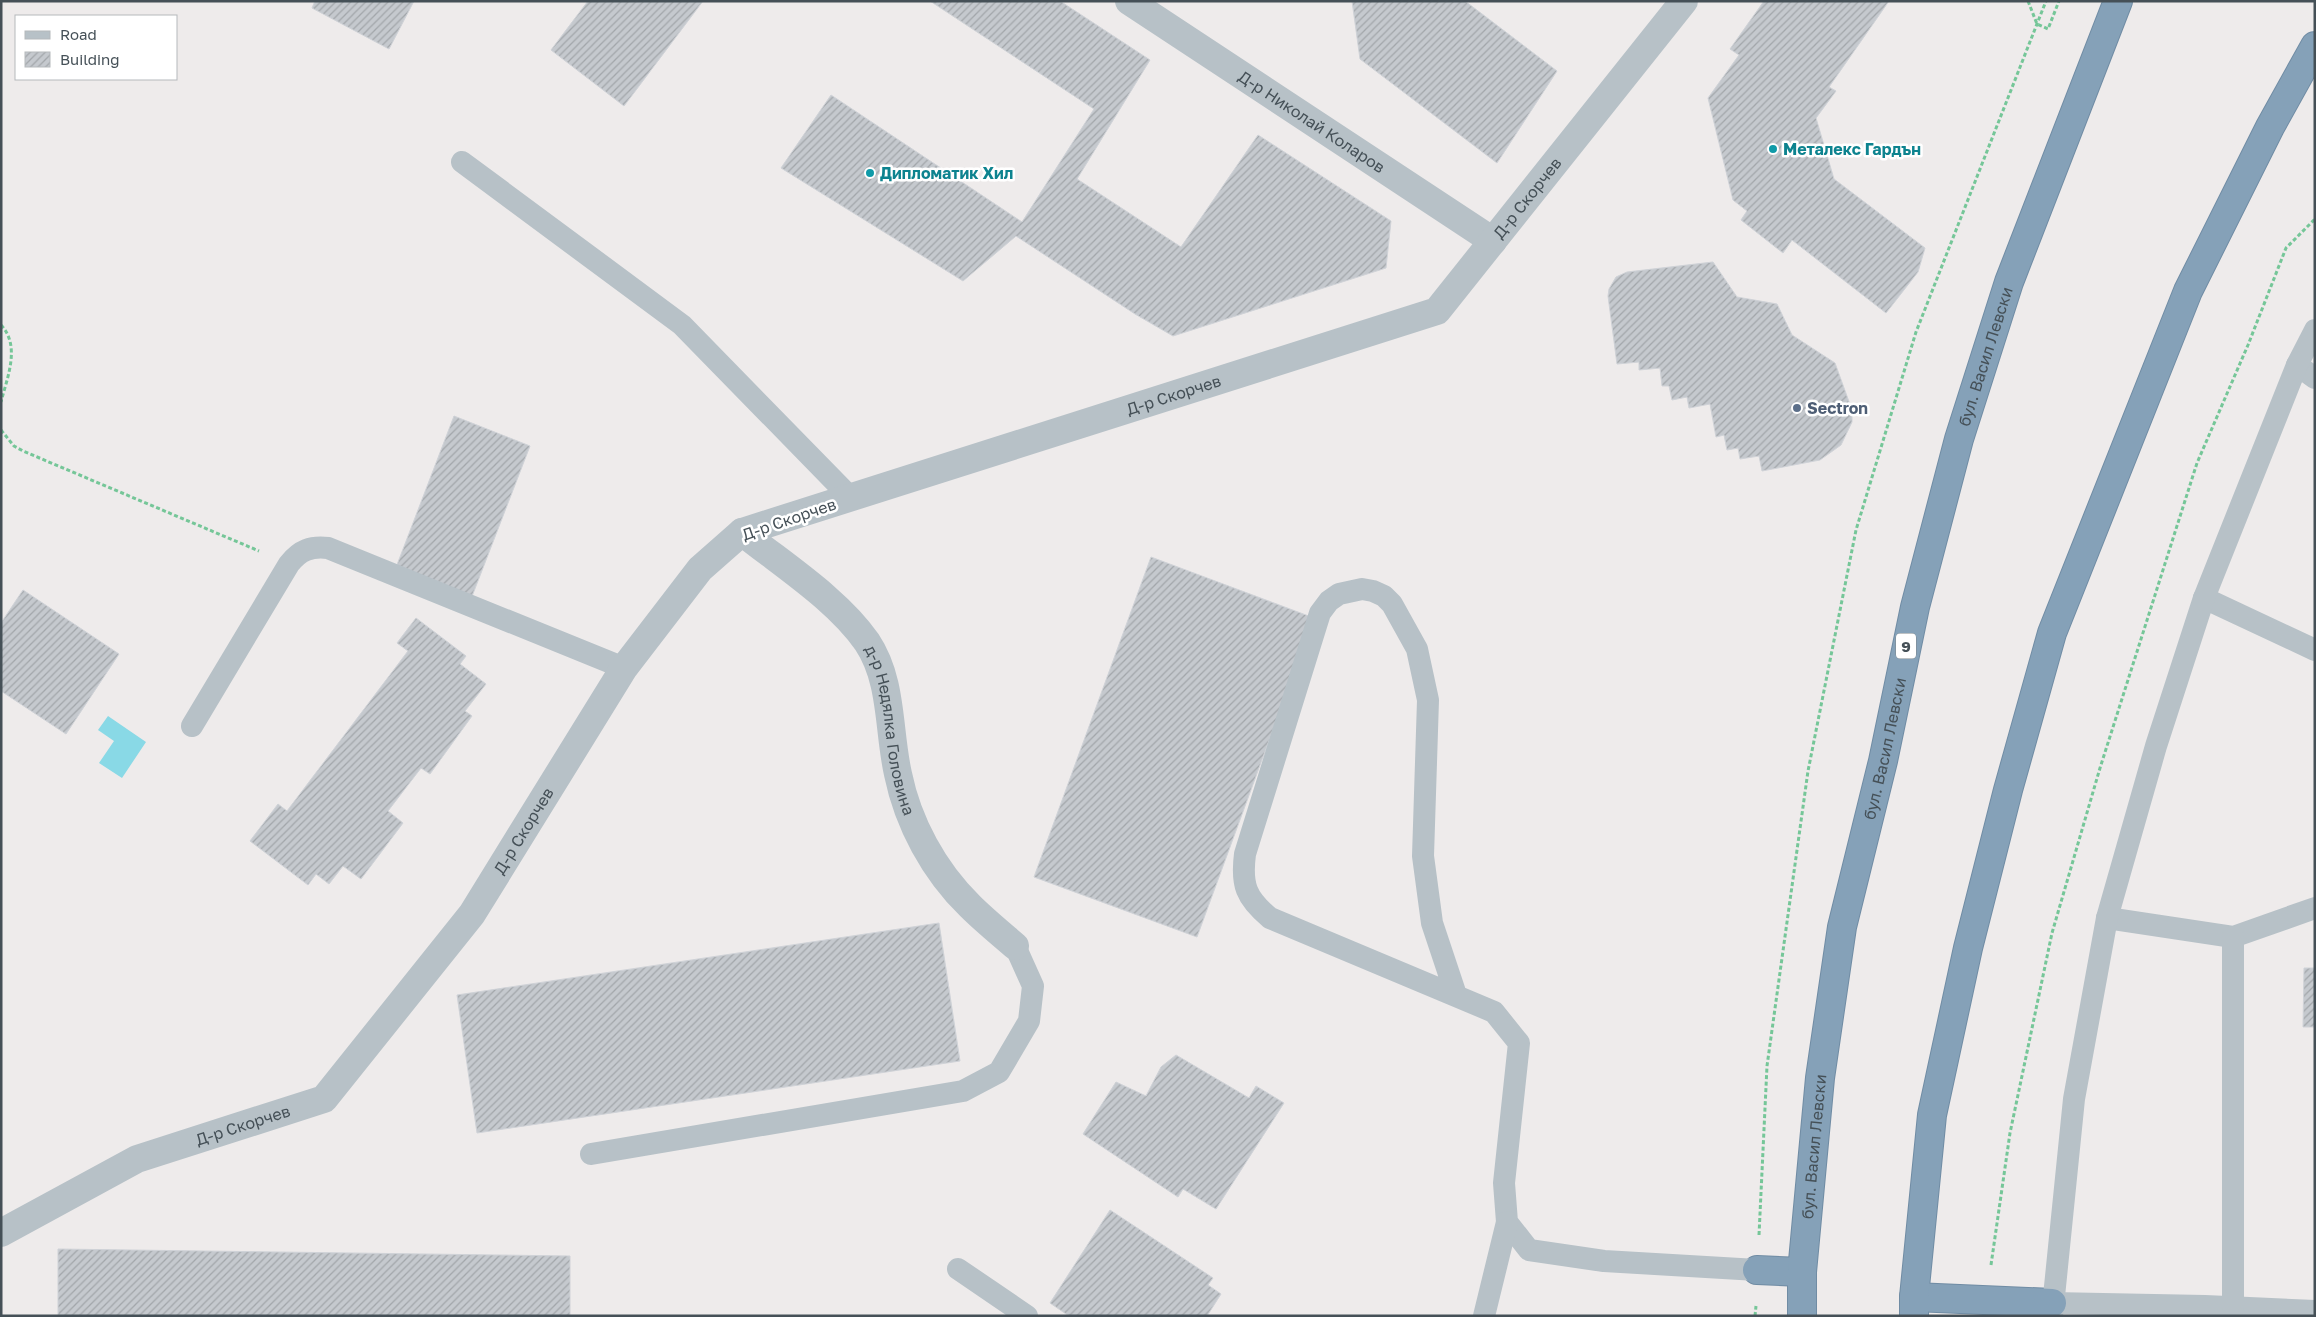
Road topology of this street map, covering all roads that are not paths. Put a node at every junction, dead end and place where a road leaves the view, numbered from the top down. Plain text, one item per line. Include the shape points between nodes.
1 (1129, 1) edge
2 (1684, 1) edge
3 (2118, 1) edge
4 (2315, 46) edge
5 (462, 162) dead end
6 (1494, 241) junction
7 (2315, 330) edge
8 (2306, 372) edge
9 (852, 499) junction
10 (742, 532) junction
11 (2204, 598) junction
12 (2315, 650) edge
13 (624, 668) junction
14 (192, 726) dead end
15 (2315, 908) edge
16 (2107, 918) junction
17 (2233, 937) junction
18 (1015, 946) joint
19 (1456, 995) junction
20 (592, 1154) dead end
21 (1507, 1222) junction
22 (1, 1233) edge
23 (958, 1269) dead end
24 (1757, 1270) joint
25 (1802, 1272) junction
26 (1914, 1306) edge
27 (2233, 1308) junction
28 (2052, 1309) edge
29 (2315, 1311) edge
30 (1027, 1316) edge
31 (1484, 1316) edge
32 (1802, 1316) edge

1 - 6 street, Д-р Николай Коларов
2 - 6 street, Д-р Скорчев
3 - 25 highway, бул. Васил Левски / 9 via 2009,282 1959,439 1915,607 1883,761 1842,927 1820,1078
4 - 26 highway via 2270,127 2188,291 2052,633 1968,948 1932,1115
5 - 9 lane via 682,325
6 - 9 street, Д-р Скорчев via 1437,311
7 - 8 lane
8 - 11 lane
9 - 10 street, Д-р Скорчев
10 - 13 street, Д-р Скорчев via 700,569
10 - 18 street, д-р Недялка Головина via 837,608 867,643 884,680 898,775 914,830 968,905
11 - 12 lane
11 - 16 lane via 2156,746
13 - 14 lane via 328,548 317,547 296,555 289,564
13 - 22 street, Д-р Скорчев via 472,914 324,1098 137,1158
15 - 17 lane
16 - 17 lane
16 - 28 lane via 2074,1099
17 - 27 lane
18 - 20 lane via 1033,986 1029,1021 999,1072 962,1091
19 - 19 lane via 1432,923 1422,856 1428,700 1417,649 1392,604 1384,596 1362,589 1350,590 1338,594 1320,613 1246,854 1243,872 1246,890 1257,907 1270,918
19 - 21 lane via 1494,1012 1520,1043 1504,1183
21 - 24 lane via 1529,1250 1604,1261
21 - 31 lane
23 - 30 lane
24 - 25 highway
25 - 32 highway, бул. Васил Левски / 9
26 - 28 highway
27 - 28 lane
27 - 29 lane

